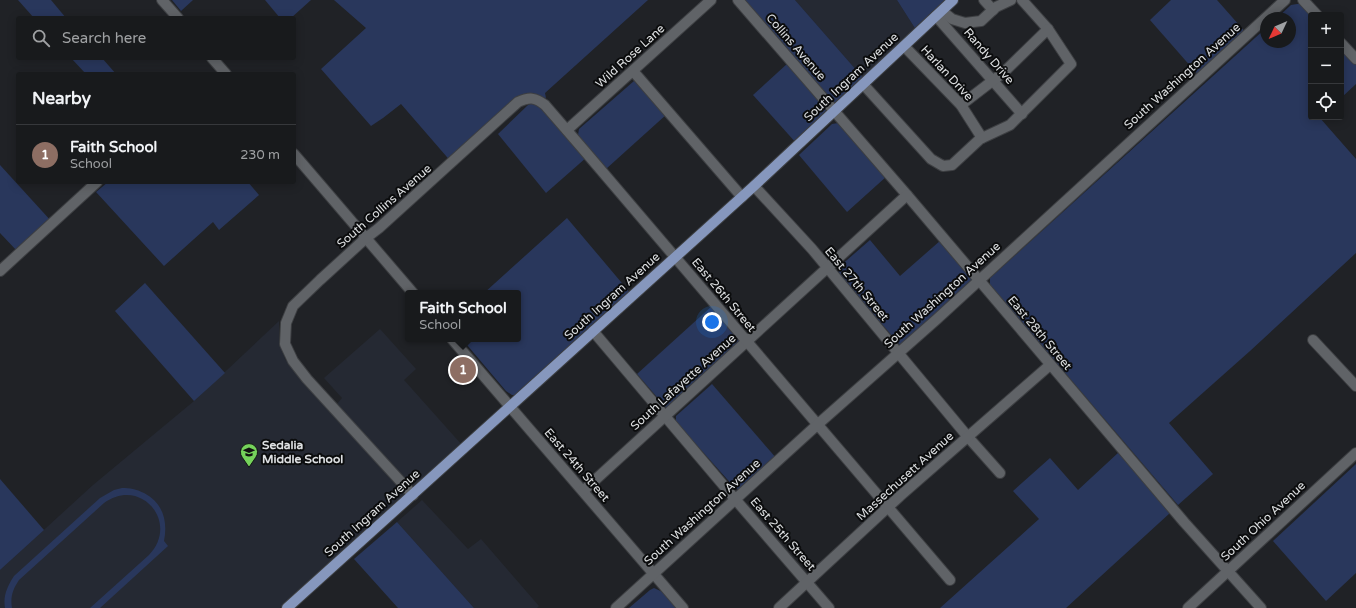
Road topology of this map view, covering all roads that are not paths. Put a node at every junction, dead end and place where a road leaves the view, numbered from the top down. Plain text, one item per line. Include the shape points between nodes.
1 (162, 0) edge
2 (711, 0) edge
3 (738, 0) edge
4 (953, 0) edge
5 (984, 0) edge
6 (1011, 0) edge
7 (1022, 0) edge
8 (1285, 0) edge
9 (1304, 0) edge
10 (993, 10) junction
11 (1314, 12) edge
12 (939, 14) junction
13 (176, 16) edge
14 (1048, 29) junction
15 (1344, 45) edge
16 (904, 46) junction
17 (1356, 59) edge
18 (213, 60) edge
19 (633, 71) junction
20 (221, 72) edge
21 (993, 81) junction
22 (863, 84) junction
23 (961, 105) junction
24 (834, 111) junction
25 (1022, 114) junction
26 (567, 130) junction
27 (982, 138) junction
28 (464, 151) joint
29 (296, 156) edge
30 (95, 184) edge
31 (754, 186) junction
32 (907, 195) junction
33 (742, 197) junction
34 (366, 238) junction
35 (674, 256) junction
36 (827, 268) junction
37 (0, 271) edge
38 (978, 280) junction
39 (410, 290) edge
40 (593, 331) junction
41 (1313, 340) dead end
42 (747, 341) junction
43 (455, 342) edge
44 (898, 353) junction
45 (1050, 365) junction
46 (1356, 386) edge
47 (510, 406) junction
48 (665, 416) junction
49 (817, 425) junction
50 (968, 437) junction
51 (1356, 453) edge
52 (1000, 473) dead end
53 (583, 491) junction
54 (413, 495) junction
55 (735, 499) junction
56 (888, 507) junction
57 (1228, 571) junction
58 (653, 573) junction
59 (950, 580) dead end
60 (807, 582) junction
61 (286, 608) edge
62 (616, 608) edge
63 (683, 608) edge
64 (779, 608) edge
65 (829, 608) edge
66 (1188, 608) edge
67 (1261, 608) edge

1 - 13 street
2 - 19 street, Wild Rose Lane
3 - 24 street, Collins Avenue
4 - 12 main road, South Ingram Avenue
5 - 10 street
6 - 10 street
7 - 14 street
8 - 38 street, South Washington Avenue
9 - 11 street
10 - 12 street via 981,21 965,23
12 - 16 main road, South Ingram Avenue
12 - 21 street, Randy Drive
14 - 21 street
14 - 25 street via 1071,64
15 - 17 street
16 - 22 main road, South Ingram Avenue
16 - 23 street, Harlan Drive
18 - 20 street
19 - 26 street, Wild Rose Lane
19 - 33 street
21 - 23 street
21 - 25 street, Randy Drive
22 - 24 main road, South Ingram Avenue
22 - 27 street via 931,159 943,166 952,165
23 - 27 street, Harlan Drive
24 - 31 main road, South Ingram Avenue
24 - 32 street, East 28th Street
25 - 27 street via 1010,125
26 - 28 street, East 26th Street via 538,100 526,99 518,102
26 - 35 street, East 26th Street
28 - 34 street, South Collins Avenue
29 - 34 street
30 - 37 street
31 - 33 main road, South Ingram Avenue
31 - 36 street, East 27th Street
32 - 36 street, South Lafayette Avenue
32 - 38 street, East 28th Street
33 - 35 main road, South Ingram Avenue
34 - 39 street
34 - 54 street, South Collins Avenue via 293,306 286,323 285,344 306,379
35 - 40 main road, South Ingram Avenue
35 - 42 street, East 26th Street
36 - 42 street, South Lafayette Avenue
36 - 44 street, East 27th Street
38 - 44 street, South Washington Avenue
38 - 45 street, East 28th Street
40 - 47 main road, South Ingram Avenue
40 - 48 street, East 25th Street
41 - 46 street
42 - 48 street, South Lafayette Avenue
42 - 49 street, East 26th Street
43 - 47 street, East 24th Street
44 - 49 street, South Washington Avenue
44 - 50 street, East 27th Street
45 - 50 street, Massechusett Avenue
45 - 57 street, East 28th Street
47 - 53 street, East 24th Street
47 - 54 main road, South Ingram Avenue
48 - 53 street, South Lafayette Avenue
48 - 55 street, East 25th Street
49 - 55 street, South Washington Avenue
49 - 56 street, East 26th Street
50 - 52 street, East 27th Street
50 - 56 street, Massechusett Avenue
51 - 57 street, South Ohio Avenue
53 - 58 street, East 24th Street
54 - 61 main road, South Ingram Avenue
55 - 58 street, South Washington Avenue
55 - 60 street, East 25th Street
56 - 59 street, East 26th Street
56 - 60 street, Massechusett Avenue
57 - 66 street, South Ohio Avenue
57 - 67 street, East 28th Street
58 - 62 street, South Washington Avenue
58 - 63 street, East 24th Street
60 - 64 street, Massechusett Avenue
60 - 65 street, East 25th Street

